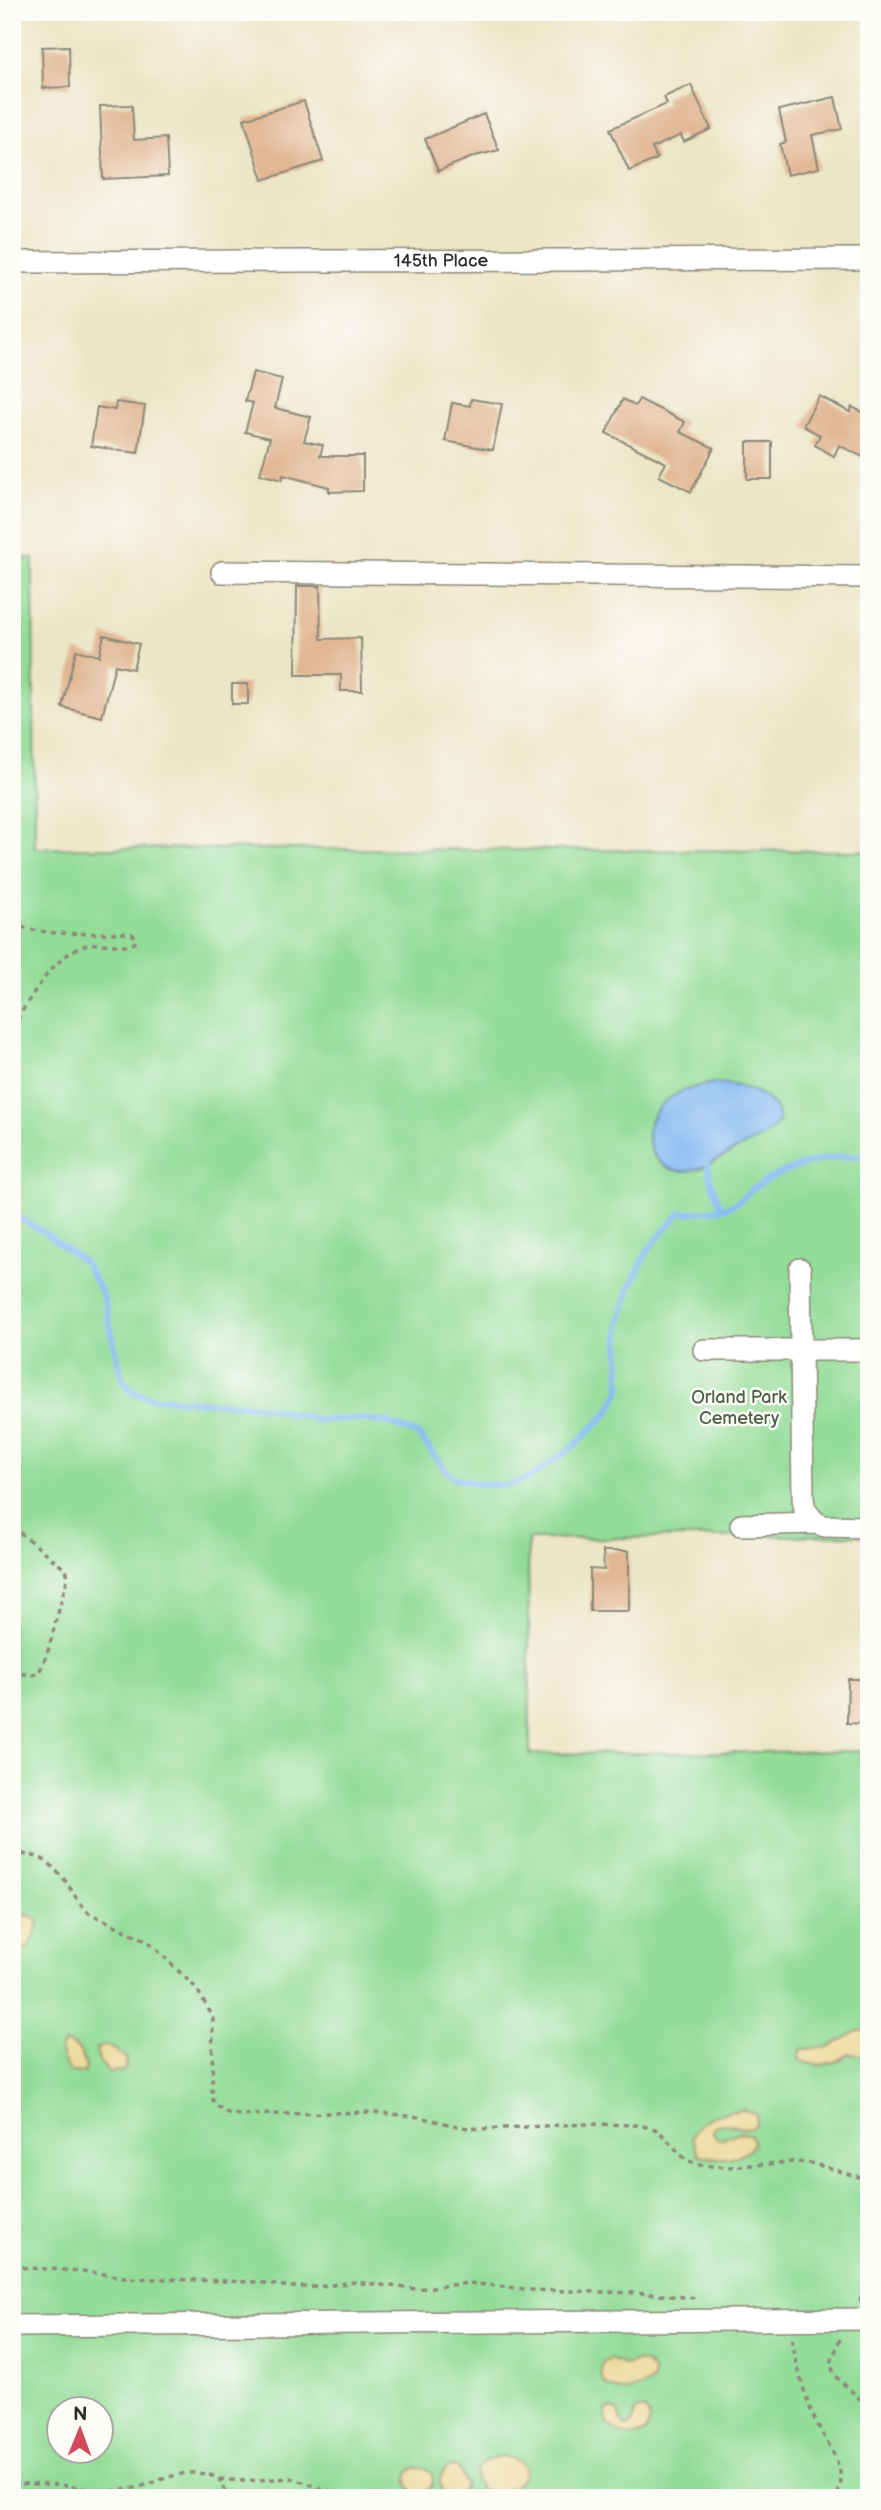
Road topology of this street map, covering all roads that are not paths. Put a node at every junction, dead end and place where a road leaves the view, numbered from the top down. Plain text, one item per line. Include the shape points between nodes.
1 (869, 258) edge
2 (12, 262) edge
3 (222, 572) dead end
4 (869, 577) edge
5 (800, 1269) dead end
6 (704, 1350) dead end
7 (801, 1350) junction
8 (869, 1350) edge
9 (816, 1523) junction
10 (741, 1525) dead end
11 (869, 1527) edge
12 (869, 2319) edge
13 (12, 2326) edge

1 - 2 street, 145th Place
3 - 4 street
5 - 7 street
6 - 7 street
7 - 8 street
7 - 9 street via 803,1499
9 - 10 street
9 - 11 street
12 - 13 street

